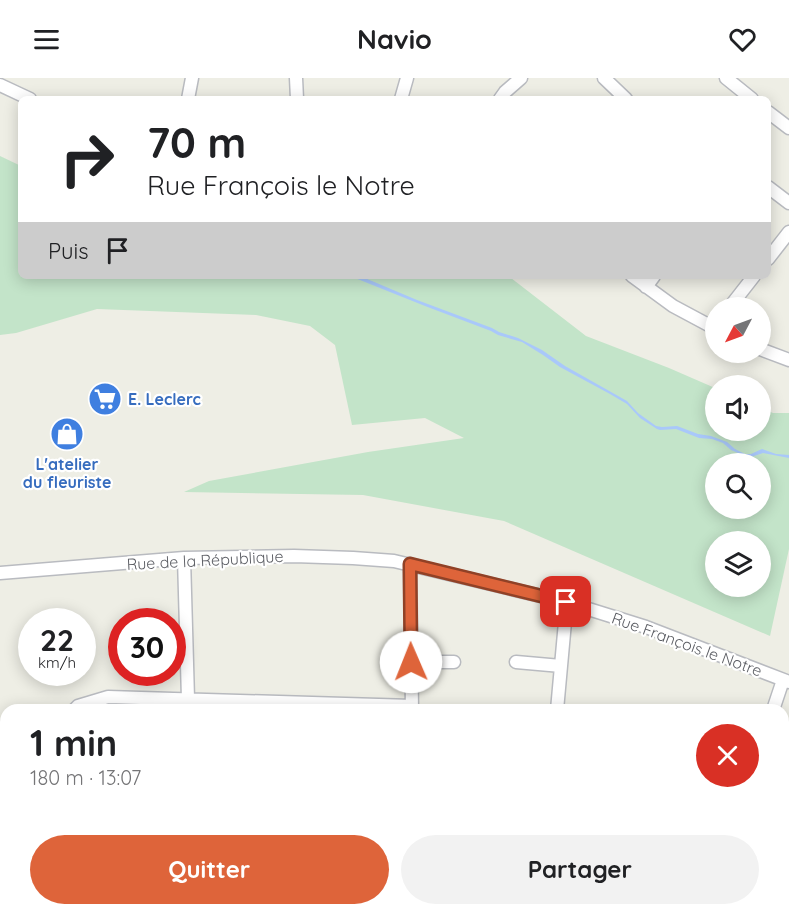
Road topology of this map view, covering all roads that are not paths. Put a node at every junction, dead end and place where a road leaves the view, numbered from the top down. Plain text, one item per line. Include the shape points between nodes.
1 (192, 78) edge
2 (296, 78) edge
3 (407, 78) edge
4 (521, 78) edge
5 (604, 78) edge
6 (726, 78) edge
7 (0, 85) edge
8 (24, 96) edge
9 (189, 96) edge
10 (297, 96) edge
11 (402, 96) edge
12 (502, 96) edge
13 (623, 96) edge
14 (748, 96) edge
15 (771, 114) edge
16 (789, 128) edge
17 (771, 189) edge
18 (789, 203) edge
19 (788, 235) edge
20 (771, 255) edge
21 (636, 279) edge
22 (652, 279) edge
23 (752, 279) edge
24 (646, 287) junction
25 (738, 297) edge
26 (705, 322) edge
27 (771, 353) edge
28 (789, 360) edge
29 (184, 558) junction
30 (410, 564) junction
31 (0, 573) edge
32 (566, 602) junction
33 (411, 662) junction
34 (454, 662) dead end
35 (516, 662) dead end
36 (561, 666) junction
37 (786, 681) edge
38 (188, 699) junction
39 (88, 704) edge
40 (312, 704) edge
41 (412, 704) edge
42 (558, 704) edge
43 (776, 704) edge

1 - 9 street
2 - 10 street
3 - 11 street
4 - 12 street
5 - 13 street
6 - 14 street
7 - 8 street
15 - 16 street
17 - 18 street
19 - 20 street
21 - 24 street
22 - 24 street
23 - 25 street
24 - 26 street
27 - 28 street
29 - 30 street, Rue de la République via 306,556
29 - 31 street, Rue de la République
29 - 38 street
30 - 32 street, Rue François le Notre
30 - 33 street
32 - 36 street
32 - 37 street, Rue François le Notre via 646,627
33 - 34 street
33 - 41 street
35 - 36 street
36 - 42 street
37 - 43 street
38 - 39 street via 108,697
38 - 40 street

